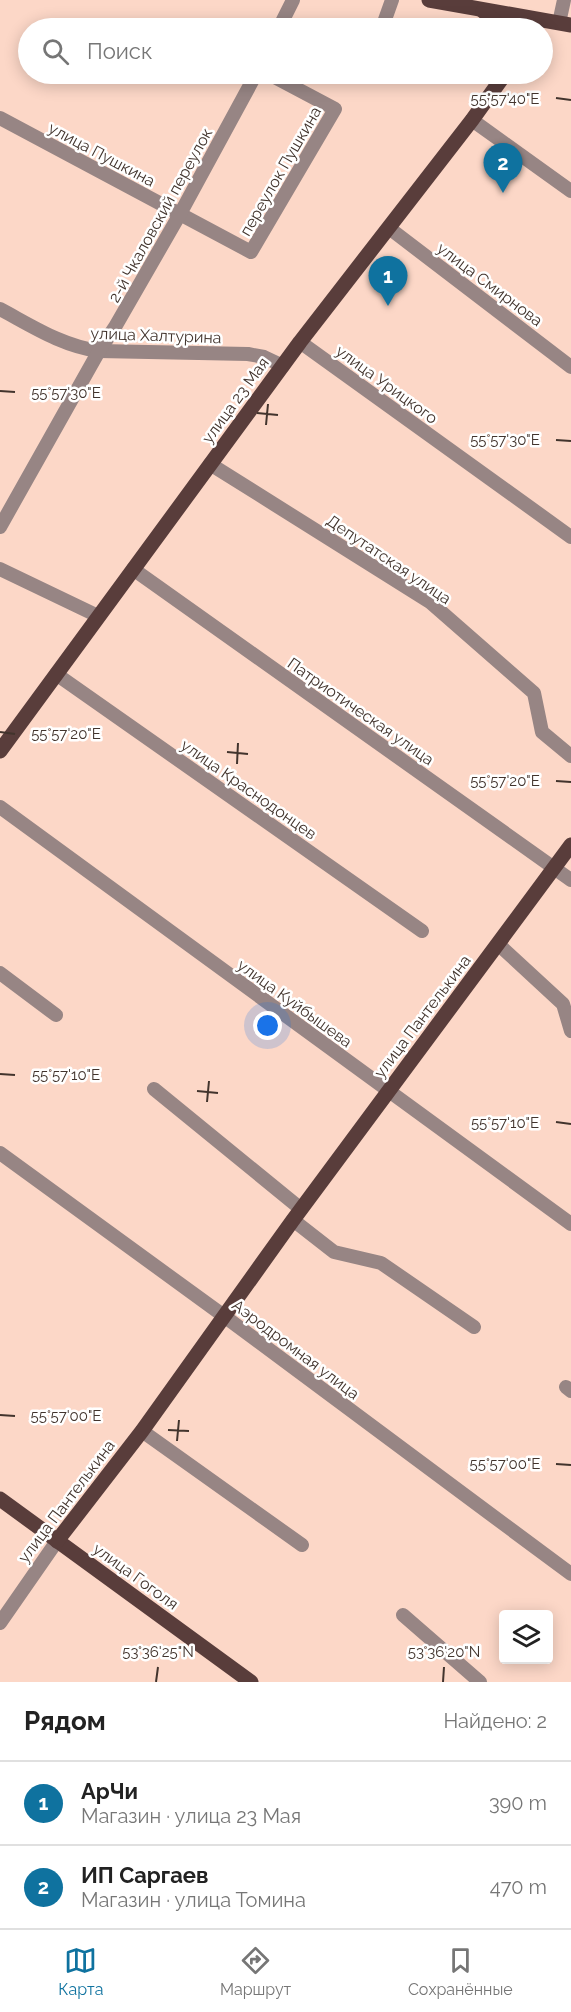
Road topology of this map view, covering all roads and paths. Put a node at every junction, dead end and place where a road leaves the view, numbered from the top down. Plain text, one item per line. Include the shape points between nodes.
1 (293, 0) edge
2 (392, 0) edge
3 (429, 0) edge
4 (564, 0) edge
5 (480, 9) junction
6 (284, 18) edge
7 (386, 18) edge
8 (491, 18) edge
9 (515, 18) edge
10 (565, 24) edge
11 (251, 84) edge
12 (288, 84) edge
13 (498, 84) edge
14 (0, 118) edge
15 (472, 120) junction
16 (571, 191) edge
17 (180, 214) junction
18 (389, 228) junction
19 (251, 252) joint
20 (0, 309) edge
21 (300, 342) junction
22 (99, 351) junction
23 (283, 366) junction
24 (571, 367) edge
25 (210, 464) junction
26 (0, 527) edge
27 (571, 537) edge
28 (0, 569) edge
29 (133, 569) junction
30 (98, 616) junction
31 (56, 674) junction
32 (0, 751) edge
33 (571, 756) edge
34 (0, 807) edge
35 (571, 845) edge
36 (554, 867) junction
37 (571, 880) edge
38 (422, 931) dead end
39 (498, 944) junction
40 (0, 973) edge
41 (56, 1016) dead end
42 (571, 1031) edge
43 (154, 1089) dead end
44 (388, 1091) junction
45 (0, 1153) edge
46 (297, 1214) junction
47 (571, 1224) edge
48 (224, 1316) junction
49 (474, 1327) dead end
50 (141, 1431) junction
51 (0, 1498) edge
52 (57, 1541) junction
53 (302, 1545) dead end
54 (571, 1575) edge
55 (403, 1615) dead end
56 (0, 1623) edge
57 (251, 1682) edge
58 (480, 1682) edge

1 - 6 street
2 - 7 street
3 - 5 main road
4 - 10 street
5 - 8 main road
5 - 9 main road
11 - 17 street, 2-й Чкаловский переулок
12 - 19 street, переулок Пушкина via 335,109
13 - 15 main road, улица 23 Мая
14 - 17 street, улица Пушкина
15 - 16 street
15 - 18 main road, улица 23 Мая
17 - 19 street, улица Пушкина
17 - 22 street, 2-й Чкаловский переулок
18 - 21 main road, улица 23 Мая
18 - 24 street, улица Смирнова
20 - 22 street, улица Халтурина via 69,345
21 - 23 main road, улица 23 Мая
21 - 27 street, улица Урицкого
22 - 23 street, улица Халтурина via 248,354
22 - 26 street, 2-й Чкаловский переулок
23 - 25 main road, улица 23 Мая
25 - 29 main road, улица 23 Мая
25 - 33 street, Депутатская улица via 430,602 534,693 542,732
28 - 30 street
29 - 30 main road, улица 23 Мая
29 - 36 street, Патриотическая улица
30 - 31 main road, улица 23 Мая
31 - 32 main road, улица 23 Мая
31 - 38 street, улица Краснодонцев
34 - 44 street, улица Куйбышева
35 - 36 main road, улица Пантелькина
36 - 37 street, Патриотическая улица
36 - 39 main road, улица Пантелькина
39 - 42 street via 563,1004
39 - 44 main road, улица Пантелькина
40 - 41 street
43 - 46 street
44 - 46 main road, улица Пантелькина
44 - 47 street, улица Куйбышева
45 - 48 street, Аэродромная улица
46 - 48 main road, улица Пантелькина
46 - 49 street via 334,1251 381,1263
48 - 50 main road, улица Пантелькина
48 - 54 street, Аэродромная улица
50 - 52 main road, улица Пантелькина
50 - 53 street
51 - 52 main road, улица Гоголя
52 - 56 street, улица Пантелькина
52 - 57 main road, улица Гоголя
55 - 58 street

